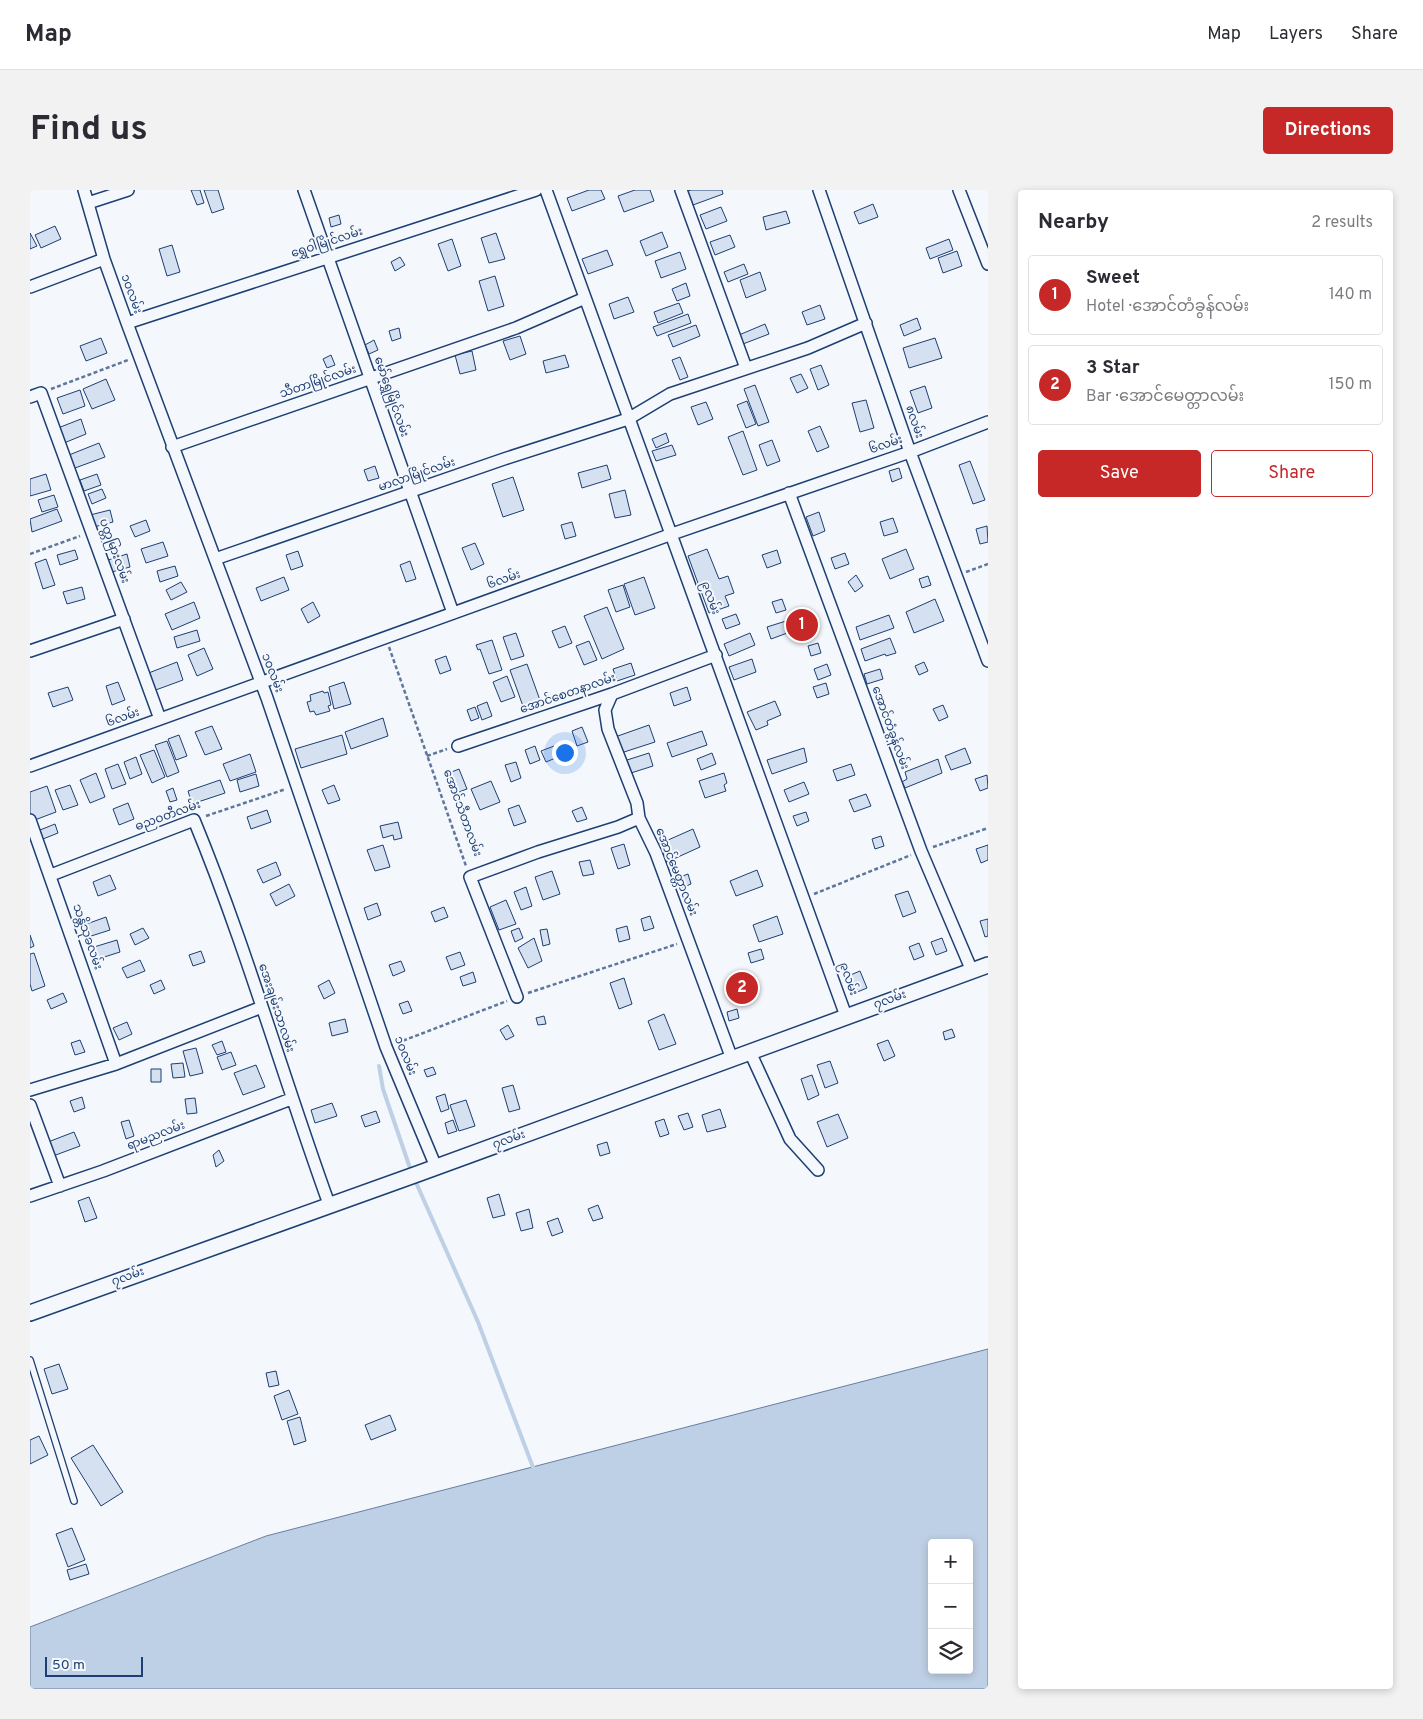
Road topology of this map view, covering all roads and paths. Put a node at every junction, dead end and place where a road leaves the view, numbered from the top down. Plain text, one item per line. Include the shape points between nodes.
1 (84, 190) edge
2 (128, 190) edge
3 (304, 190) edge
4 (536, 190) edge
5 (546, 190) edge
6 (681, 190) edge
7 (819, 190) edge
8 (959, 190) edge
9 (88, 203) junction
10 (328, 258) junction
11 (104, 259) junction
12 (988, 264) edge
13 (30, 287) edge
14 (585, 298) junction
15 (126, 323) junction
16 (866, 323) junction
17 (139, 355) junction
18 (746, 368) junction
19 (370, 379) junction
20 (35, 395) edge
21 (628, 419) junction
22 (988, 422) edge
23 (172, 447) junction
24 (910, 452) junction
25 (409, 492) junction
26 (789, 493) junction
27 (92, 532) junction
28 (672, 534) junction
29 (30, 554) edge
30 (215, 559) junction
31 (988, 564) edge
32 (956, 576) junction
33 (453, 613) junction
34 (124, 619) junction
35 (385, 638) junction
36 (30, 651) edge
37 (716, 655) junction
38 (988, 661) edge
39 (260, 683) junction
40 (612, 694) junction
41 (160, 719) junction
42 (458, 746) joint
43 (427, 756) junction
44 (30, 766) edge
45 (297, 786) junction
46 (639, 818) junction
47 (30, 820) edge
48 (194, 820) junction
49 (988, 828) edge
50 (921, 851) junction
51 (51, 875) junction
52 (470, 877) junction
53 (802, 898) junction
54 (688, 940) junction
55 (988, 965) edge
56 (972, 971) junction
57 (517, 997) junction
58 (262, 1007) junction
59 (846, 1016) junction
60 (386, 1047) junction
61 (750, 1052) junction
62 (732, 1059) junction
63 (116, 1064) junction
64 (30, 1090) edge
65 (291, 1099) junction
66 (30, 1105) edge
67 (436, 1167) junction
68 (818, 1170) dead end
69 (60, 1186) junction
70 (30, 1196) edge
71 (329, 1204) junction
72 (30, 1313) edge
73 (30, 1360) edge
74 (74, 1501) dead end

1 - 9 street, ၁၀လမ်း
2 - 9 street
3 - 10 street, မော်ရွှေမြိုင်လမ်း
4 - 10 street, ရွှေဝါမြိုင်လမ်း
5 - 14 street, ၉လမ်း
6 - 18 street
7 - 16 street, ၈လမ်း
8 - 12 street
9 - 11 street, ၁၀လမ်း
10 - 15 street, ရွှေဝါမြိုင်လမ်း
10 - 19 street, မော်ရွှေမြိုင်လမ်း
11 - 13 street
11 - 15 street, ၁၀လမ်း
14 - 19 street, သီတာမြိုင်လမ်း via 516,328
14 - 21 street, ၉လမ်း
15 - 17 street, ၁၀လမ်း
16 - 18 street, မာလာမြိုင်လမ်း via 808,348
16 - 24 street, ၈လမ်း
17 - 20 path
17 - 23 street, ၁၀လမ်း
18 - 21 street, မာလာမြိုင်လမ်း via 670,394
19 - 23 street, သီတာမြိုင်လမ်း
19 - 25 street, မော်ရွှေမြိုင်လမ်း
20 - 27 street, ပတ္တမြားလမ်း
21 - 25 street, မာလာမြိုင်လမ်း
21 - 28 street, ၉လမ်း
22 - 24 street, ၆လမ်း
23 - 30 street, ၁၀လမ်း
24 - 26 street, ၆လမ်း
24 - 32 street, ၈လမ်း
25 - 30 street, မာလာမြိုင်လမ်း
25 - 33 street, မော်ရွှေမြိုင်လမ်း
26 - 28 street, ၆လမ်း
26 - 50 street, အောင်တံခွန်လမ်း
27 - 29 path
27 - 34 street, ပတ္တမြားလမ်း
28 - 33 street, ၆လမ်း
28 - 37 street, ၉လမ်း
30 - 39 street, ၁၀လမ်း
31 - 32 path
32 - 38 street, ၈လမ်း
33 - 35 street, ၆လမ်း
34 - 36 street
34 - 41 street, ပတ္တမြားလမ်း
35 - 39 street, ၆လမ်း
35 - 43 path, အောင်သီတာလမ်း
37 - 40 street, အောင်စေတနာလမ်း
37 - 53 street, ၉လမ်း
39 - 41 street, ၆လမ်း
39 - 45 street, ၁၀လမ်း
40 - 42 street, အောင်စေတနာလမ်း
40 - 46 street, အောင်မေတ္တာလမ်း via 605,710 608,728 637,803
41 - 44 street, ၆လမ်း
42 - 43 path
43 - 52 path, အောင်သီတာလမ်း
45 - 48 path, ဓညဝတီလမ်း
45 - 60 street, ၁၀လမ်း
46 - 52 street
46 - 54 street, အောင်မေတ္တာလမ်း
47 - 51 street, သန္တိသုခလမ်း
48 - 51 street, ဓညဝတီလမ်း
48 - 58 street, အေးချမ်းသာလမ်း via 224,892
49 - 50 path
50 - 53 path
50 - 56 street, အောင်တံခွန်လမ်း
51 - 63 street, သန္တိသုခလမ်း
52 - 57 street, အောင်သီတာလမ်း
53 - 59 street, ၉လမ်း via 833,973
54 - 57 path
54 - 62 street, အောင်မေတ္တာလမ်း
55 - 56 street, ၇လမ်း
56 - 59 street, ၇လမ်း
57 - 60 path
58 - 63 street
58 - 65 street, အေးချမ်းသာလမ်း
59 - 61 street, ၇လမ်း
60 - 67 street, ၁၀လမ်း
61 - 62 street, ၇လမ်း
61 - 68 street via 790,1139
62 - 67 street, ၇လမ်း
63 - 64 street
65 - 69 street, ရာမညလမ်း
65 - 71 street, အေးချမ်းသာလမ်း
66 - 69 street
67 - 71 street, ၇လမ်း
69 - 70 street, ရာမညလမ်း
71 - 72 street, ၇လမ်း
73 - 74 lane

